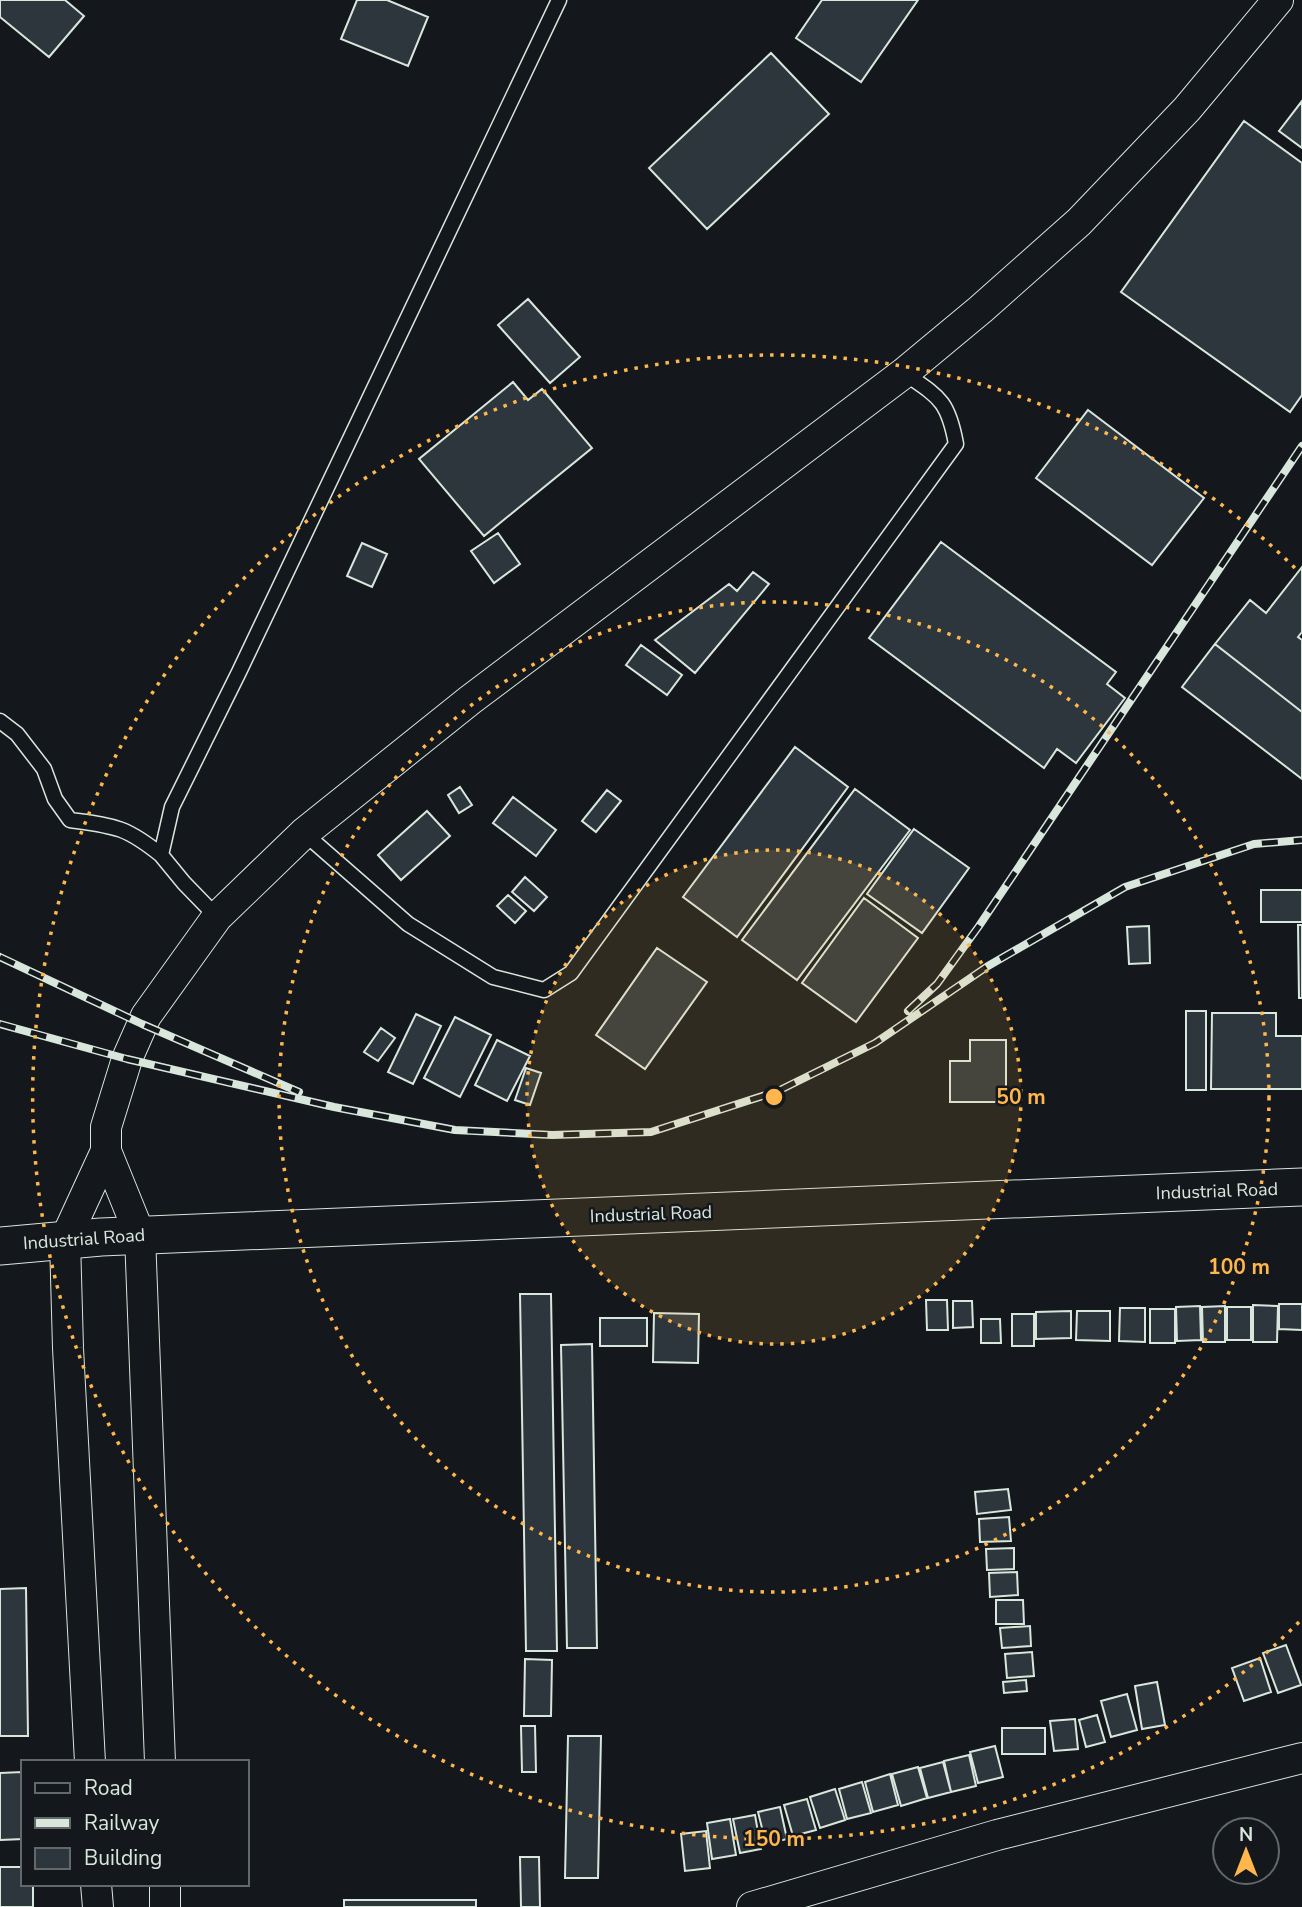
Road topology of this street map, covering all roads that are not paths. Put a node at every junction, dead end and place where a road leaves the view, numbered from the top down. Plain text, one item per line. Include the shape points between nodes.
1 (559, 0) edge
2 (1278, 0) edge
3 (904, 373) junction
4 (0, 721) edge
5 (304, 833) junction
6 (161, 855) junction
7 (218, 917) junction
8 (106, 1151) junction
9 (1302, 1187) edge
10 (140, 1235) junction
11 (65, 1240) junction
12 (0, 1246) edge
13 (1302, 1758) edge
14 (90, 1760) edge
15 (160, 1760) edge
16 (96, 1886) edge
17 (164, 1886) edge
18 (98, 1907) edge
19 (165, 1907) edge
20 (752, 1907) edge

1 - 6 lane via 172,807
2 - 3 street via 1187,109 1079,222
3 - 5 street via 470,700
3 - 5 lane via 940,397 951,418 956,444 571,973 544,990 493,977 408,924
4 - 6 lane via 17,734 44,769 55,799 70,820 117,826
5 - 7 street
6 - 7 lane
7 - 8 street via 146,1016 106,1127
8 - 10 street
8 - 11 street
9 - 10 street, Industrial Road
10 - 11 street, Industrial Road
10 - 15 street
11 - 12 street, Industrial Road
11 - 14 street
13 - 20 street via 997,1835
16 - 18 street
17 - 19 street

